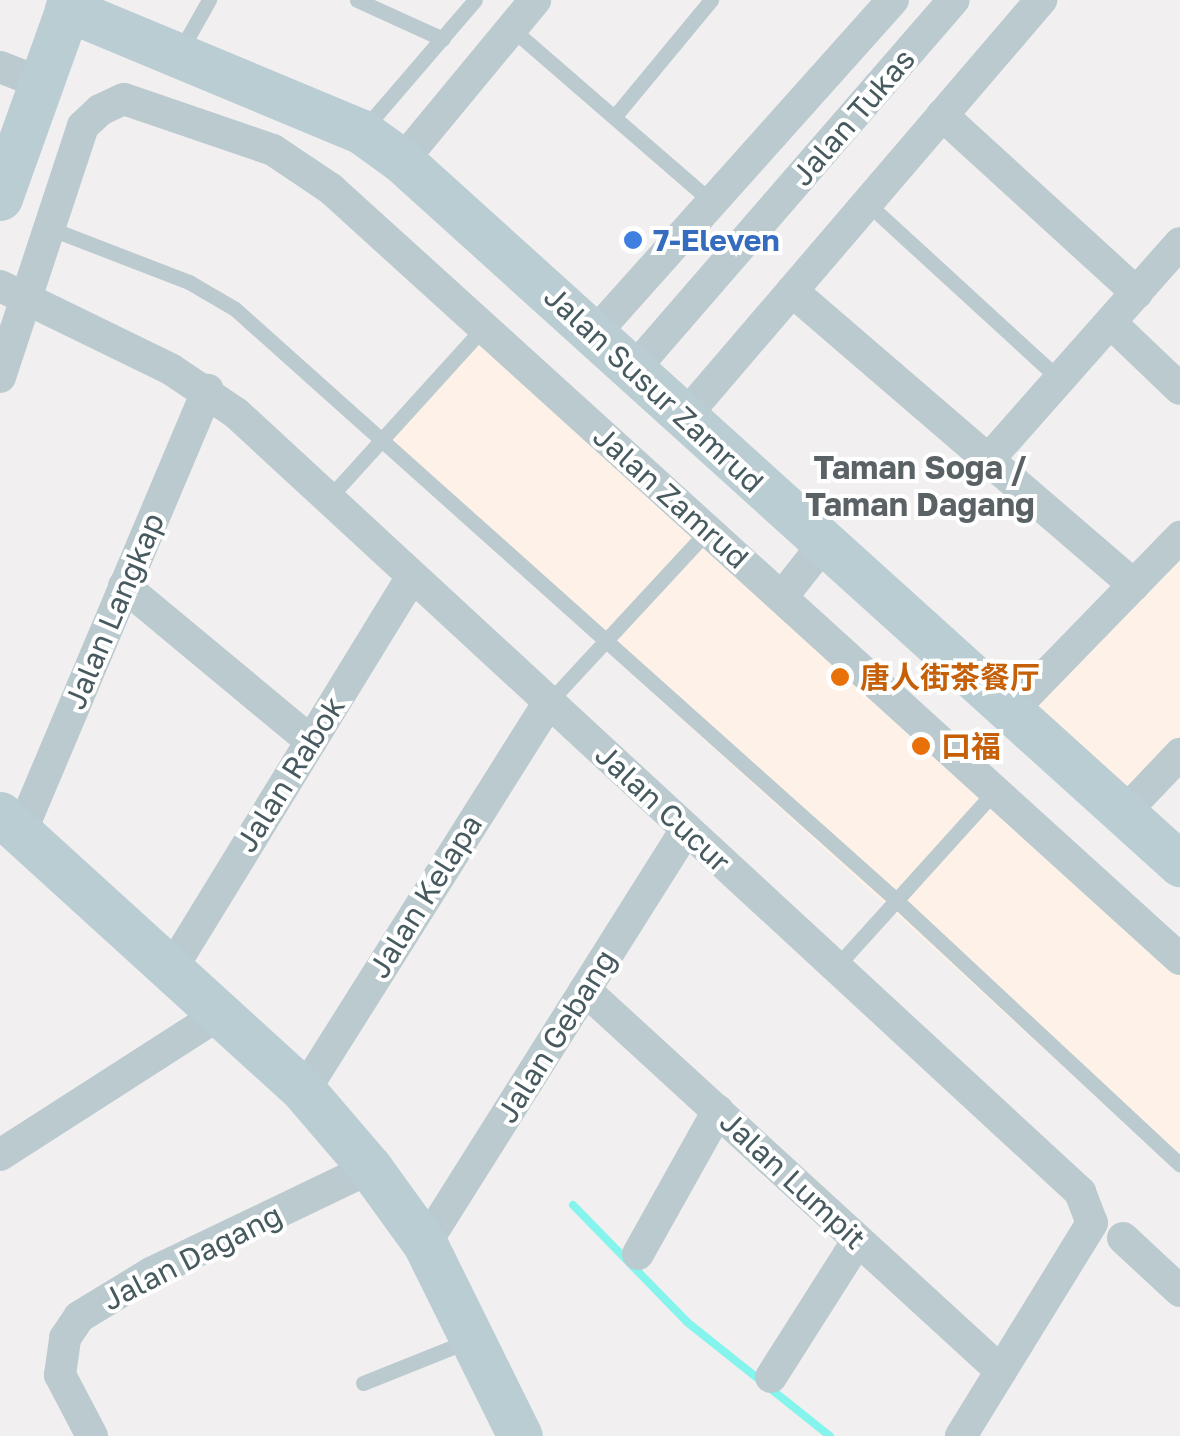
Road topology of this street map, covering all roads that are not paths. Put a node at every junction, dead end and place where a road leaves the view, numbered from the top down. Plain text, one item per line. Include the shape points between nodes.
1 (209, 0) edge
2 (357, 0) edge
3 (475, 0) edge
4 (535, 0) edge
5 (710, 0) edge
6 (893, 0) edge
7 (954, 0) edge
8 (1041, 0) edge
9 (69, 4) edge
10 (512, 29) junction
11 (443, 39) junction
12 (179, 53) junction
13 (21, 75) edge
14 (942, 115) junction
15 (615, 116) junction
16 (362, 132) junction
17 (402, 161) junction
18 (0, 198) edge
19 (867, 204) junction
20 (716, 205) junction
21 (49, 228) junction
22 (1180, 242) edge
23 (792, 291) junction
24 (13, 293) edge
25 (1137, 293) junction
26 (1112, 323) junction
27 (482, 329) junction
28 (595, 333) junction
29 (634, 369) junction
30 (1, 371) edge
31 (1059, 379) junction
32 (1180, 389) edge
33 (208, 390) junction
34 (685, 416) junction
35 (382, 439) junction
36 (989, 459) junction
37 (328, 499) junction
38 (708, 530) junction
39 (1180, 537) edge
40 (823, 545) junction
41 (412, 576) junction
42 (1134, 584) junction
43 (124, 586) junction
44 (782, 597) junction
45 (606, 641) junction
46 (549, 702) junction
47 (1011, 711) junction
48 (311, 741) junction
49 (1180, 754) edge
50 (994, 792) junction
51 (1124, 814) junction
52 (10, 823) edge
53 (686, 829) junction
54 (1178, 858) edge
55 (896, 900) junction
56 (1180, 959) edge
57 (836, 967) junction
58 (169, 972) junction
59 (585, 990) junction
60 (218, 1015) junction
61 (304, 1092) junction
62 (718, 1111) junction
63 (0, 1155) edge
64 (1180, 1166) edge
65 (370, 1168) junction
66 (1122, 1238) dead end
67 (858, 1240) junction
68 (424, 1244) junction
69 (638, 1254) dead end
70 (1180, 1290) edge
71 (472, 1340) junction
72 (1001, 1371) junction
73 (772, 1378) dead end
74 (363, 1382) dead end
75 (92, 1436) edge
76 (520, 1436) edge
77 (961, 1436) edge

1 - 12 lane
2 - 11 lane
3 - 11 lane
4 - 10 street
5 - 15 lane
6 - 20 street
7 - 29 street, Jalan Tukas
8 - 14 street
9 - 12 street, Jalan Susur Zamrud
9 - 13 street
10 - 15 lane
10 - 17 street
11 - 16 lane
12 - 16 street, Jalan Susur Zamrud
13 - 18 street
14 - 19 street
14 - 25 street
15 - 20 lane
16 - 17 street, Jalan Susur Zamrud
17 - 28 street, Jalan Susur Zamrud
19 - 23 street
19 - 31 lane
20 - 28 street
21 - 24 street
21 - 27 street, Jalan Zamrud via 84,126 124,99 273,150 307,169
21 - 35 lane via 190,282 234,309
22 - 25 street
23 - 34 street
23 - 36 street
24 - 30 street
24 - 33 street, Jalan Cucur
25 - 26 street
26 - 31 street
26 - 32 street
27 - 35 lane
27 - 38 street, Jalan Zamrud
28 - 29 street, Jalan Susur Zamrud
29 - 34 street, Jalan Susur Zamrud
31 - 36 street
33 - 37 street, Jalan Cucur
33 - 43 street, Jalan Langkap
34 - 40 street, Jalan Susur Zamrud
35 - 37 lane
35 - 45 lane
36 - 42 street
37 - 41 street, Jalan Cucur
38 - 44 street, Jalan Zamrud
38 - 45 lane
39 - 42 street
40 - 44 street
40 - 47 street, Jalan Susur Zamrud
41 - 46 street, Jalan Cucur
41 - 48 street, Jalan Rabok
42 - 47 street
43 - 48 street
43 - 52 street, Jalan Langkap
44 - 50 street, Jalan Zamrud
45 - 46 lane
45 - 55 lane
46 - 53 street, Jalan Cucur
46 - 61 street, Jalan Kelapa
47 - 51 street, Jalan Susur Zamrud
48 - 58 street, Jalan Rabok
49 - 51 street
50 - 55 lane
50 - 56 street, Jalan Zamrud
51 - 54 street, Jalan Susur Zamrud
52 - 58 street
53 - 57 street, Jalan Cucur
53 - 59 street, Jalan Gebang
55 - 57 lane
55 - 64 lane
57 - 72 street, Jalan Cucur via 1080,1192 1092,1223
58 - 60 street
59 - 62 street, Jalan Lumpit
59 - 68 street, Jalan Gebang
60 - 61 street
60 - 63 street
61 - 65 street
62 - 67 street, Jalan Lumpit
62 - 69 street
65 - 68 street
65 - 75 street, Jalan Dagang via 151,1273 79,1317 65,1338 60,1375
66 - 70 street
67 - 72 street, Jalan Lumpit
67 - 73 street
68 - 71 street
71 - 74 lane
71 - 76 street
72 - 77 street, Jalan Cucur

